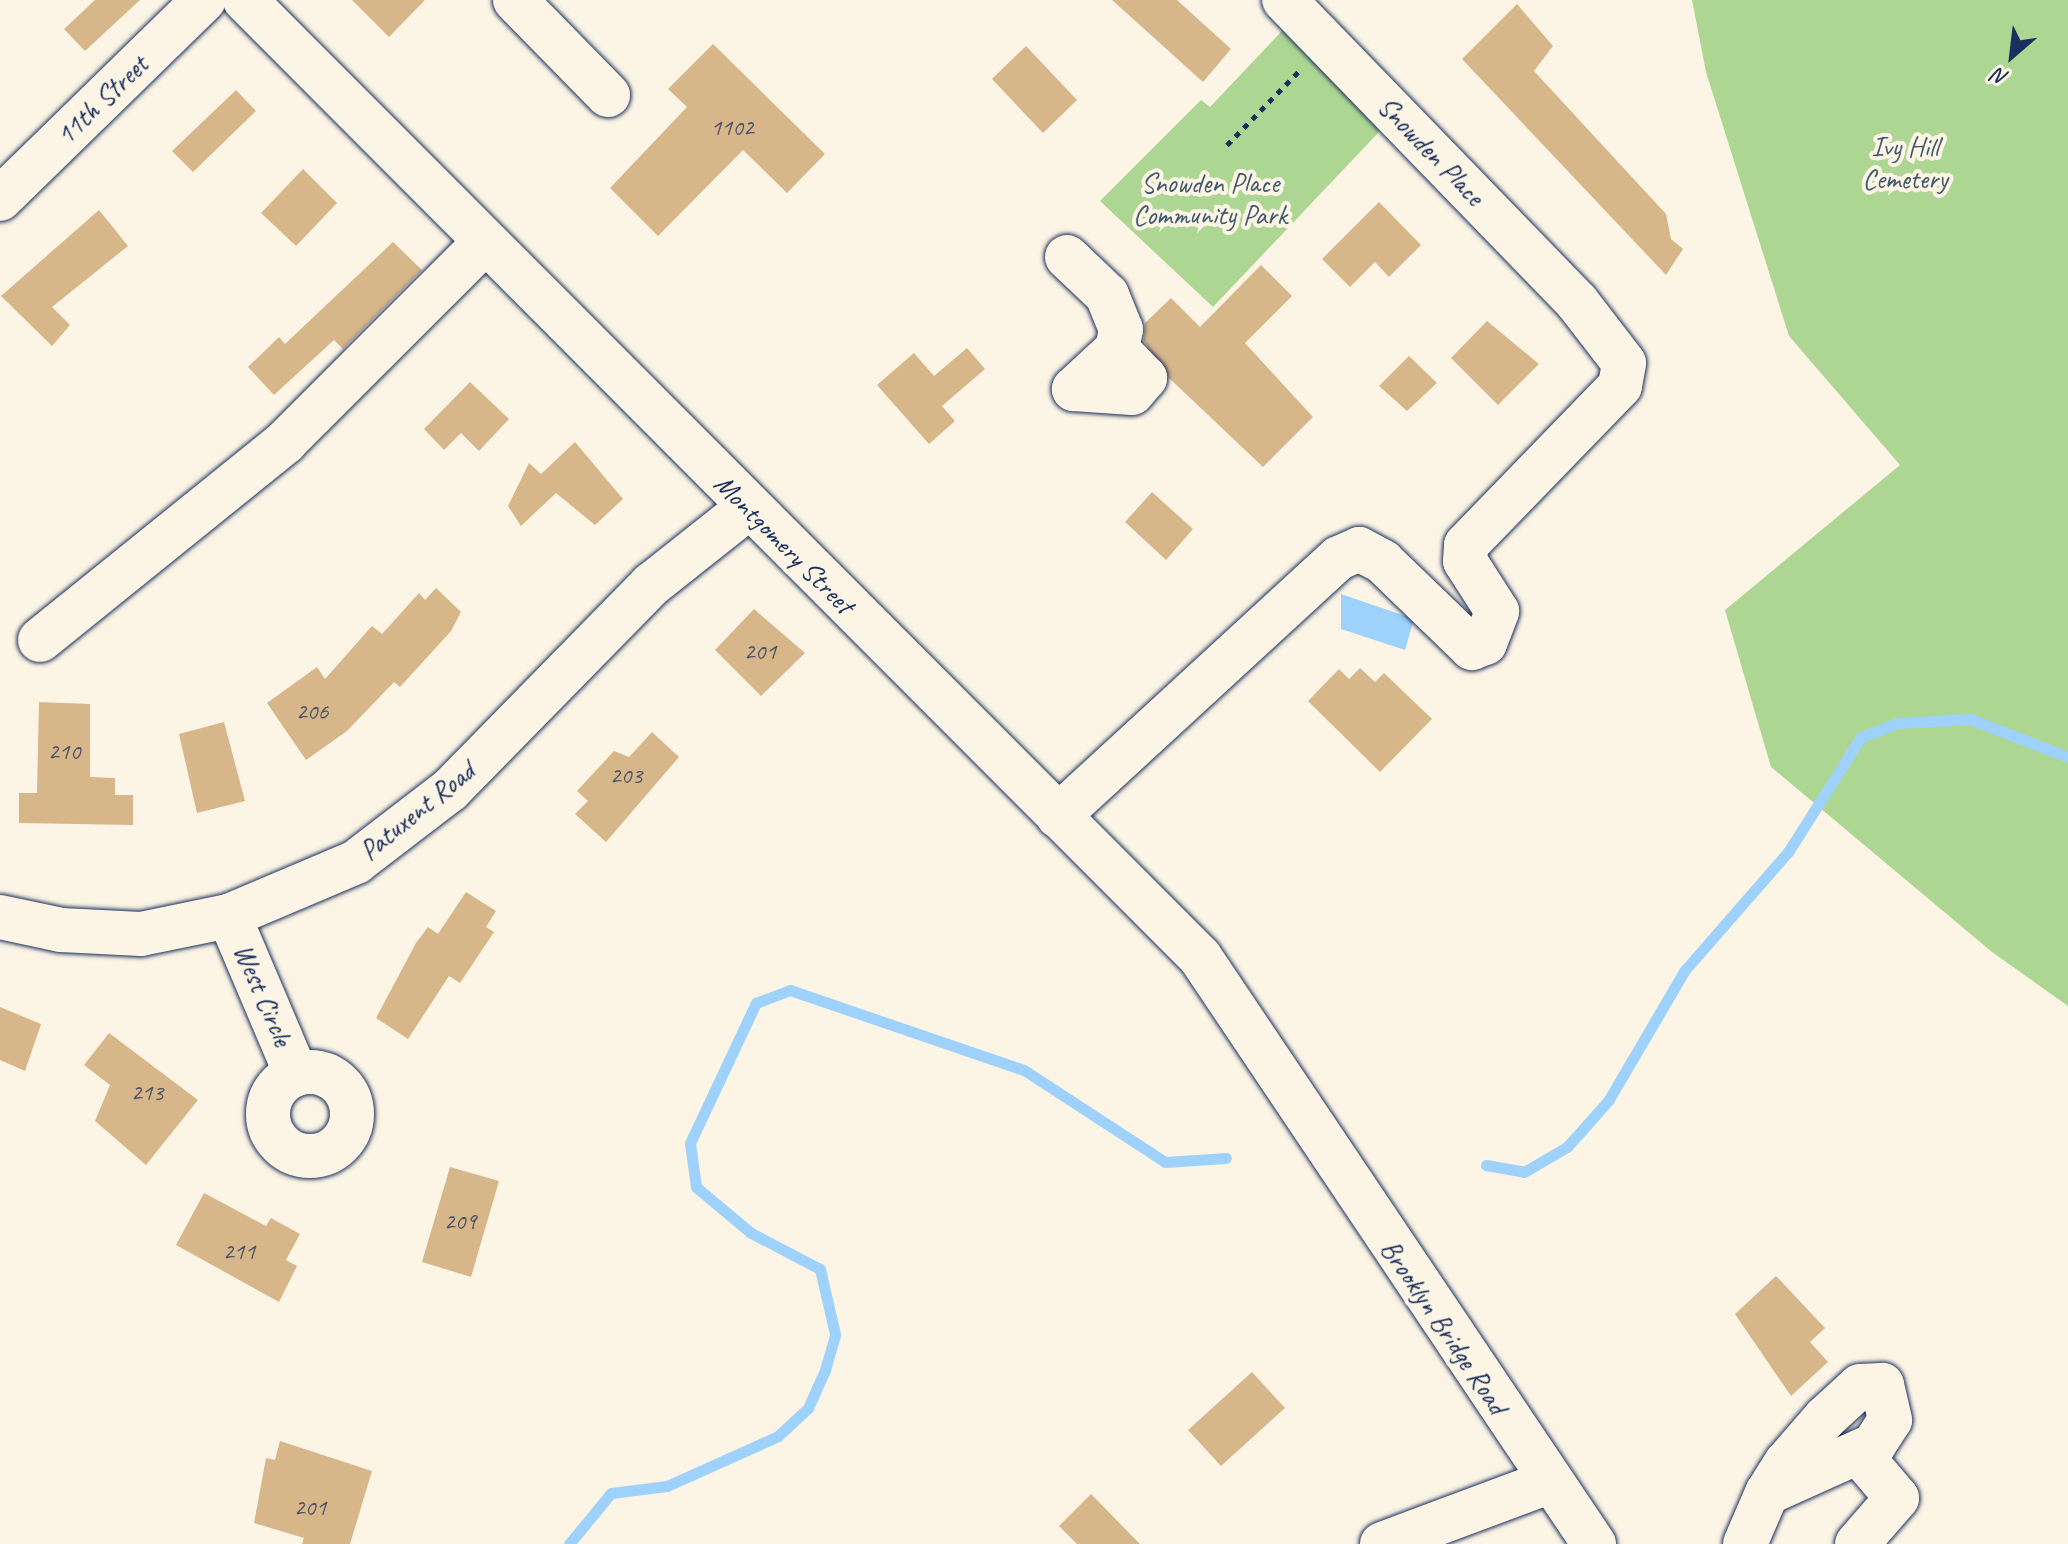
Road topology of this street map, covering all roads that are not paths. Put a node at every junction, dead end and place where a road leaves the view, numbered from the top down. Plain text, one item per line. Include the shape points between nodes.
1 (204, 0) edge
2 (245, 0) edge
3 (515, 0) edge
4 (1284, 0) edge
5 (608, 95) dead end
6 (0, 199) edge
7 (485, 242) junction
8 (1067, 257) dead end
9 (1117, 349) dead end
10 (748, 508) junction
11 (40, 640) dead end
12 (1058, 816) junction
13 (229, 916) junction
14 (0, 917) edge
15 (296, 1074) dead end
16 (1302, 1105) joint
17 (1859, 1453) junction
18 (1549, 1482) junction
19 (1767, 1493) junction
20 (1382, 1544) edge
21 (1594, 1544) edge
22 (1745, 1544) edge
23 (1857, 1544) edge

1 - 6 street, 11th Street
2 - 7 street, Montgomery Street
3 - 5 street
4 - 12 street, Snowden Place via 1577,302 1624,363 1620,386 1466,545 1465,561 1497,611 1485,643 1472,648 1383,562 1359,549 1339,558
7 - 10 street, Montgomery Street
7 - 11 street via 285,442
8 - 9 street via 1107,295 1121,329
10 - 12 street, Montgomery Street
10 - 13 street, Patuxent Road via 652,584 406,827 299,891
12 - 16 street, Montgomery Street via 1200,957
13 - 14 street, Patuxent Road via 141,934 61,930
13 - 15 street, West Circle
16 - 18 street, Brooklyn Bridge Road
17 - 19 street
17 - 19 street via 1890,1420 1882,1385 1849,1394
17 - 23 street via 1897,1498
18 - 20 street
18 - 21 street, Brooklyn Bridge Road
19 - 22 street

